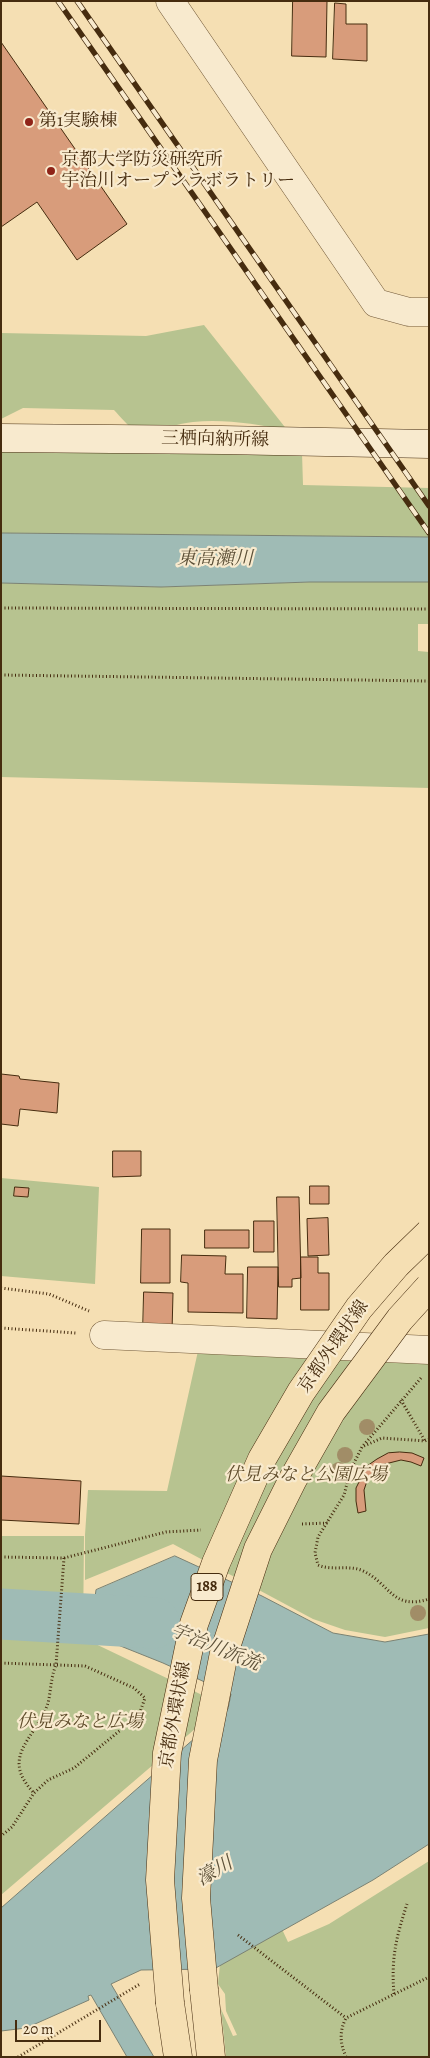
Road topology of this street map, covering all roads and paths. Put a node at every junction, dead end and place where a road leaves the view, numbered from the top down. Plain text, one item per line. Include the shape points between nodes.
1 (170, 1) edge
2 (429, 312) edge
3 (1, 438) edge
4 (429, 444) edge
5 (1, 608) edge
6 (429, 609) edge
7 (1, 675) edge
8 (429, 681) edge
9 (429, 1232) edge
10 (429, 1287) edge
11 (1, 1288) edge
12 (1, 1328) edge
13 (110, 1335) junction
14 (427, 1361) edge
15 (401, 1400) junction
16 (427, 1440) edge
17 (362, 1447) junction
18 (1, 1557) edge
19 (429, 1599) edge
20 (1, 1663) edge
21 (56, 1665) junction
22 (34, 1793) junction
23 (1, 1836) edge
24 (407, 1904) dead end
25 (238, 1934) dead end
26 (429, 1978) edge
27 (142, 1982) dead end
28 (394, 1994) junction
29 (346, 2018) junction
30 (18, 2057) edge
31 (178, 2057) edge
32 (211, 2057) edge
33 (346, 2057) edge

1 - 2 street via 376,303 409,312
3 - 4 street, 三栖向納所線
5 - 6 path
7 - 8 path
9 - 31 main road, 京都外環状線 / 188, bridge via 359,1308 301,1392 262,1459 216,1563 194,1624 166,1763 160,1880
10 - 32 main road, 京都外環状線 / 188, bridge via 400,1319 331,1412 293,1479 258,1549 224,1653 203,1760 196,1898
11 - 13 path via 49,1294 88,1311
12 - 13 path
13 - 14 street
14 - 15 path
15 - 16 path
15 - 17 path
16 - 17 path via 382,1438
17 - 19 path via 351,1469 344,1495 318,1537 315,1553 318,1565 326,1569 359,1569 380,1582 399,1600 418,1602
18 - 21 path via 64,1558
20 - 21 path
21 - 22 path via 47,1706 17,1755 17,1768 23,1783
21 - 22 path via 85,1666 134,1688 145,1698 140,1715 74,1768 48,1780
22 - 23 path via 12,1827
24 - 28 path via 396,1940 392,1969
25 - 29 path
26 - 28 path
27 - 30 path
28 - 29 path
29 - 33 path via 340,2029 341,2046

